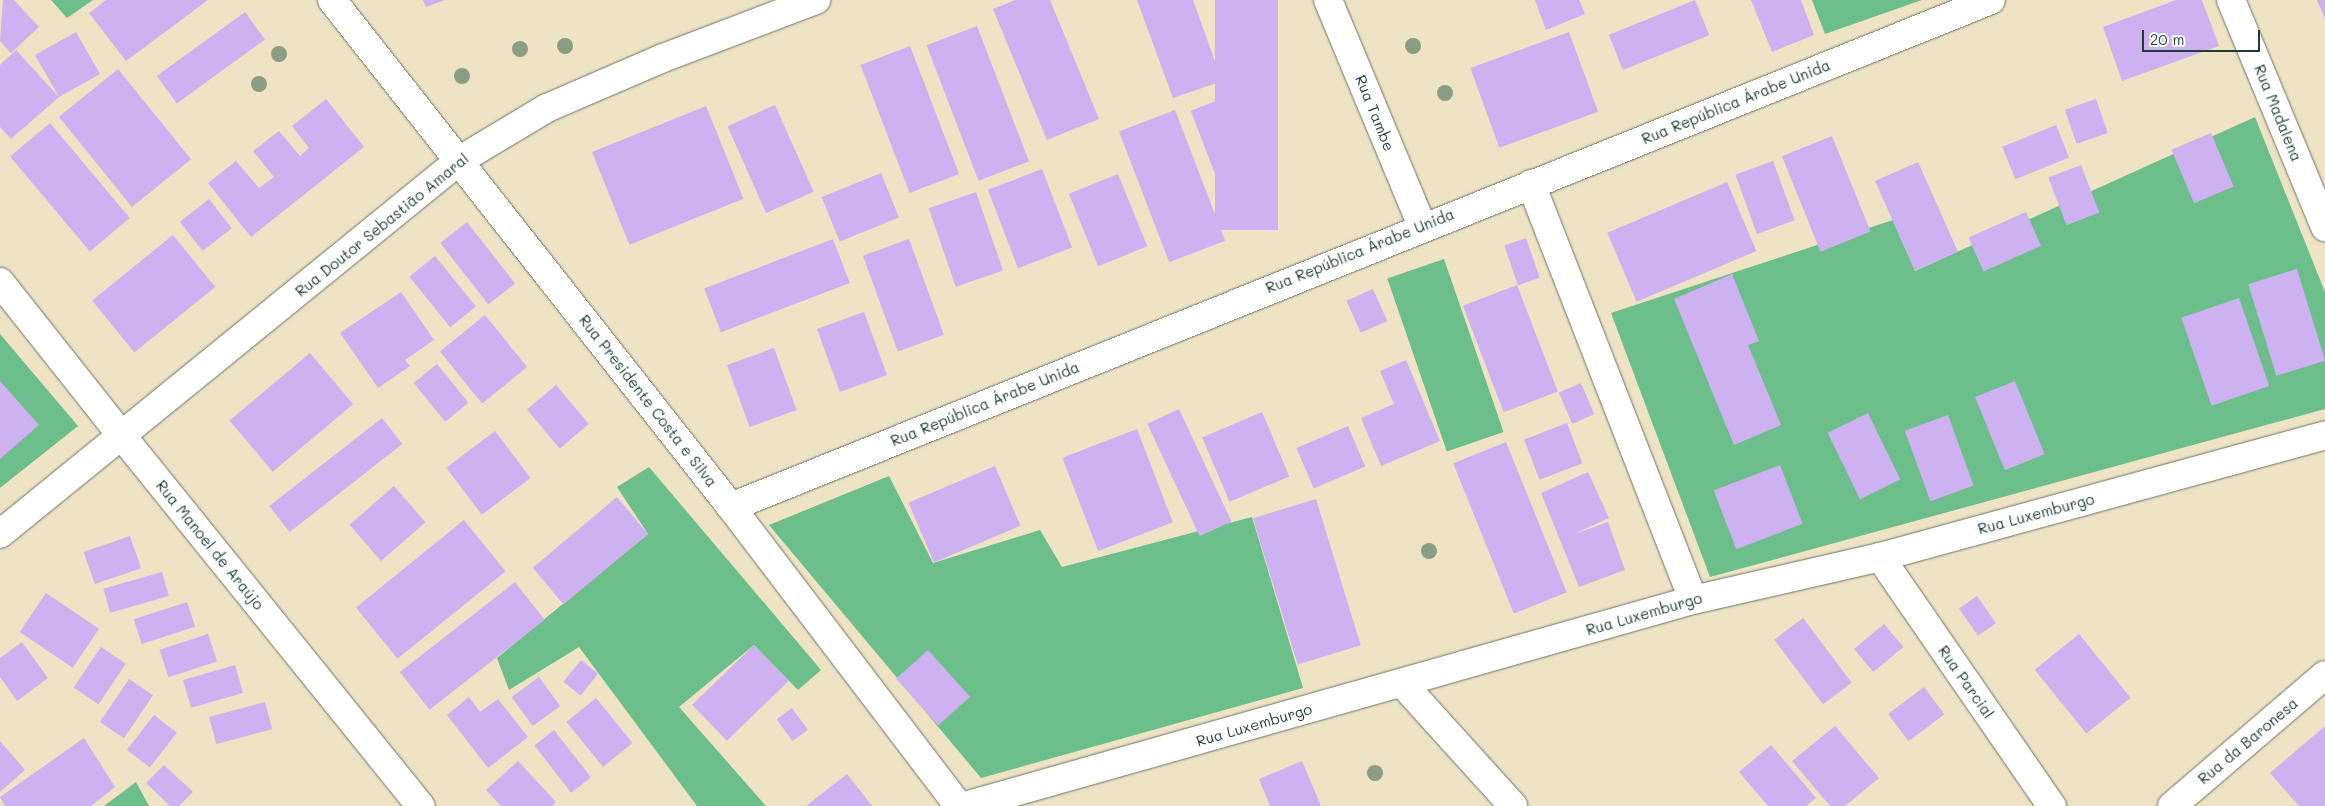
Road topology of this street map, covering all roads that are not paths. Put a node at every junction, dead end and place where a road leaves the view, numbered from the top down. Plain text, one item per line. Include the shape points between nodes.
1 (332, 0) edge
2 (816, 0) edge
3 (1328, 0) edge
4 (1991, 0) edge
5 (2231, 0) edge
6 (460, 160) junction
7 (1531, 184) junction
8 (1422, 226) junction
9 (2325, 226) edge
10 (0, 282) edge
11 (2325, 435) edge
12 (122, 436) junction
13 (731, 507) junction
14 (0, 534) edge
15 (1880, 557) junction
16 (1693, 600) junction
17 (2325, 675) edge
18 (1402, 683) junction
19 (421, 806) edge
20 (959, 806) edge
21 (965, 806) edge
22 (1513, 806) edge
23 (2052, 806) edge
24 (2172, 806) edge

1 - 6 street, Rua Presidente Costa e Silva
2 - 6 street, Rua Doutor Sebastião Amaral via 663,58 547,108
3 - 8 street, Rua Tambe
4 - 7 street, Rua República Árabe Unida
5 - 9 street, Rua Madalena
6 - 12 street, Rua Doutor Sebastião Amaral
6 - 13 street, Rua Presidente Costa e Silva
7 - 8 street, Rua República Árabe Unida
7 - 16 street
8 - 13 street, Rua República Árabe Unida
10 - 12 street, Rua Manoel de Araújo
11 - 15 street, Rua Luxemburgo
12 - 14 street, Rua Doutor Sebastião Amaral
12 - 19 street, Rua Manoel de Araújo
13 - 20 street, Rua Presidente Costa e Silva
15 - 16 street, Rua Luxemburgo
15 - 23 street, Rua Parcial
16 - 18 street, Rua Luxemburgo
17 - 24 street, Rua da Baronesa
18 - 21 street, Rua Luxemburgo
18 - 22 street

